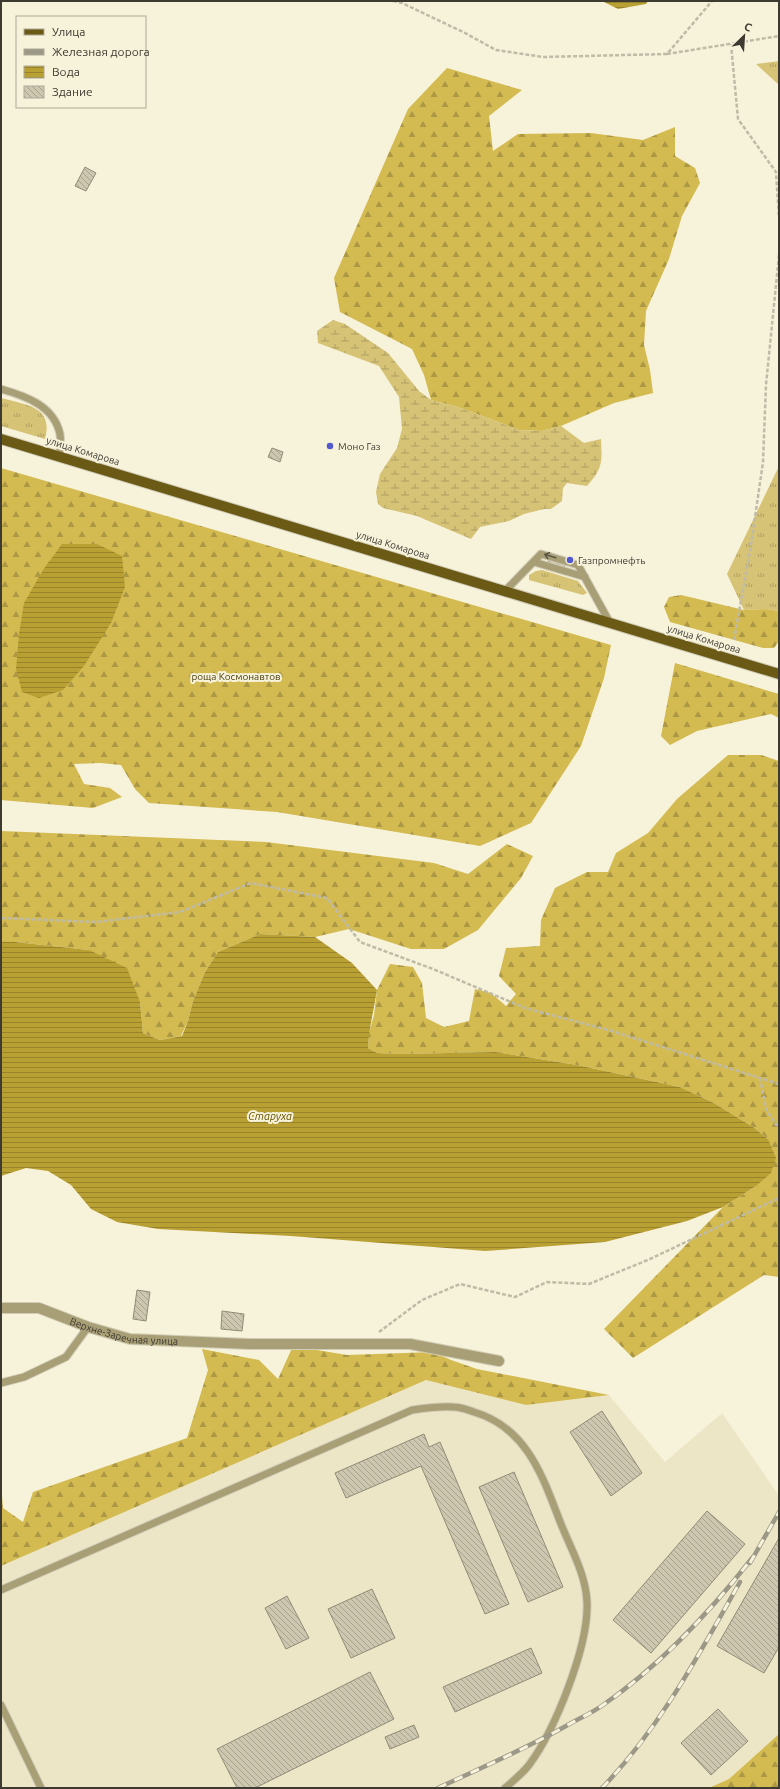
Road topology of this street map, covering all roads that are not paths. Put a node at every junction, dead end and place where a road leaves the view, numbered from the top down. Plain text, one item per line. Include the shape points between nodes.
1 (1, 389) edge
2 (1, 438) edge
3 (60, 456) junction
4 (504, 591) junction
5 (610, 623) junction
6 (779, 674) edge
7 (1, 1308) edge
8 (88, 1327) junction
9 (498, 1361) dead end
10 (1, 1383) edge
11 (1, 1590) edge
12 (1, 1705) edge
13 (41, 1788) edge
14 (505, 1788) edge

1 - 3 lane via 24,395 47,410 55,421 60,435
2 - 3 main road, улица Комарова
3 - 4 main road, улица Комарова
4 - 5 main road, улица Комарова
5 -> 4 lane via 578,565 541,554
5 - 6 main road, улица Комарова
7 - 8 street, Верхне-Заречная улица via 39,1308
8 - 9 street, Верхне-Заречная улица via 130,1339 249,1344 410,1344
8 - 10 lane via 66,1357 24,1377
11 - 14 lane via 412,1410 436,1406 456,1407 482,1414 500,1423 515,1435 528,1452 544,1482 580,1570 587,1601 583,1640 559,1711 547,1737 528,1766
12 - 13 lane

